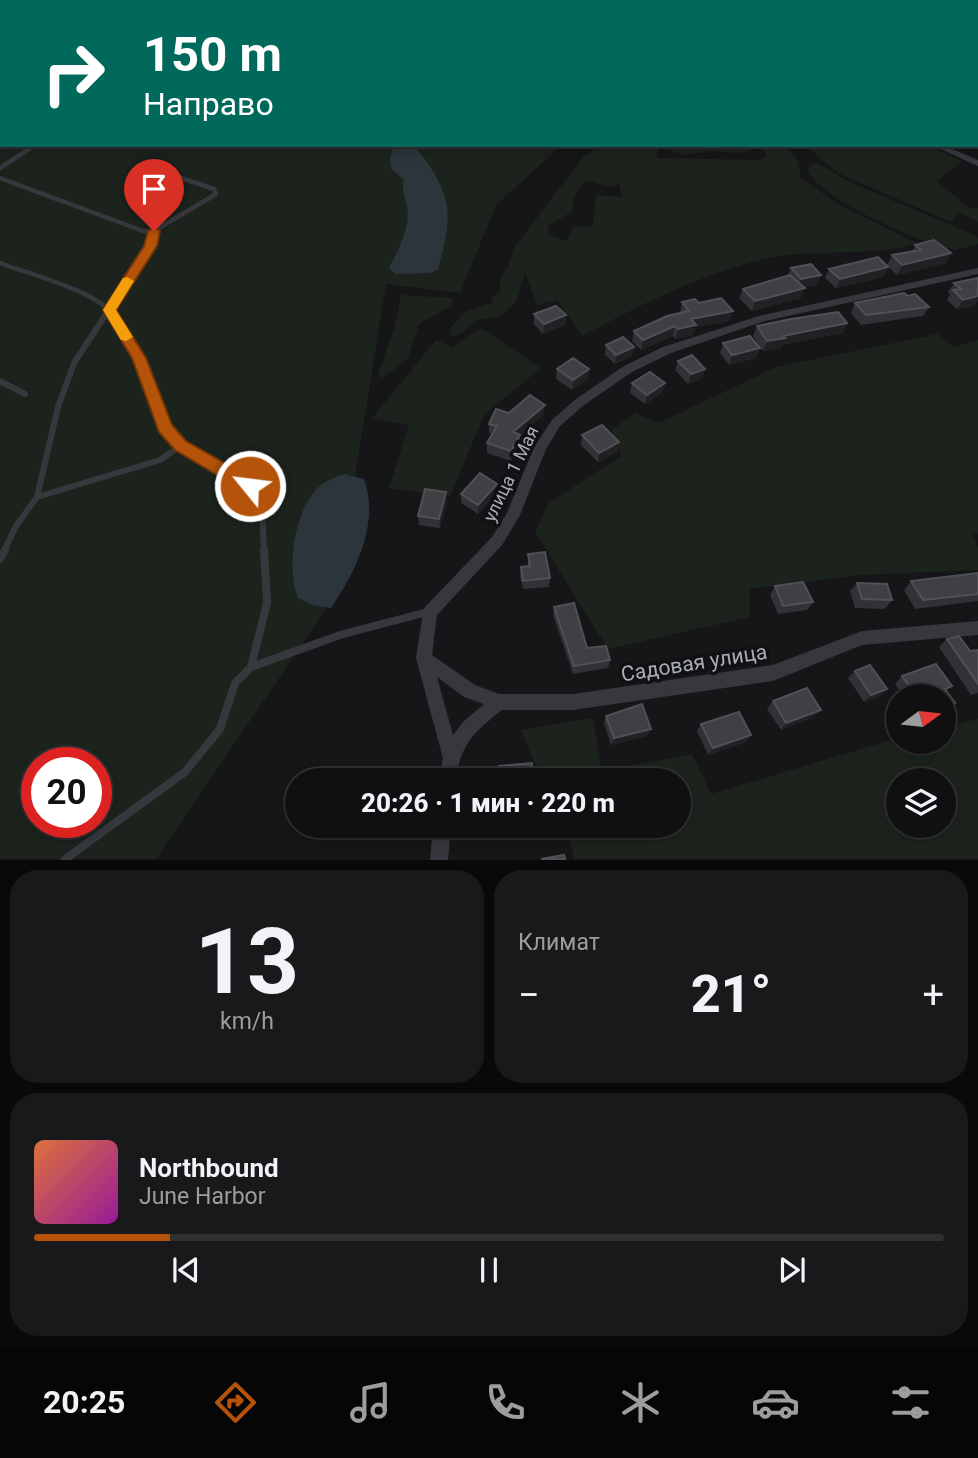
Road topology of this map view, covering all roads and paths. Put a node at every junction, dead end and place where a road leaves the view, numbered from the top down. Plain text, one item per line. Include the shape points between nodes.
1 (32, 147) edge
2 (940, 147) edge
3 (978, 163) edge
4 (0, 168) edge
5 (154, 169) dead end
6 (0, 178) edge
7 (154, 231) junction
8 (0, 263) edge
9 (978, 271) edge
10 (110, 310) junction
11 (0, 381) edge
12 (25, 394) dead end
13 (180, 446) junction
14 (37, 497) junction
15 (0, 559) edge
16 (430, 612) junction
17 (978, 628) edge
18 (424, 658) junction
19 (251, 667) junction
20 (499, 702) junction
21 (450, 754) junction
22 (448, 768) edge
23 (441, 838) edge
24 (64, 859) edge
25 (439, 859) edge

1 - 4 lane
2 - 3 street
5 - 7 lane via 214,189 216,194
6 - 7 lane via 115,222
7 - 10 lane via 150,246
8 - 10 lane via 86,295
9 - 16 street, улица 1 Мая via 741,325 667,350 628,369 556,423 540,447 513,515 497,541
10 - 13 lane via 139,358 165,428
10 - 14 lane via 74,363 58,407
11 - 12 lane
13 - 14 lane via 160,460
13 - 19 lane via 250,486 262,506 267,603
14 - 15 lane
16 - 18 street
16 - 19 lane via 343,634
17 - 20 street, Садовая улица via 862,638 774,673 573,702
18 - 20 street, Садовая улица via 470,691
18 - 21 street
19 - 24 lane via 235,683 220,729 185,772
20 - 21 street via 470,725
21 - 22 street
23 - 25 street

